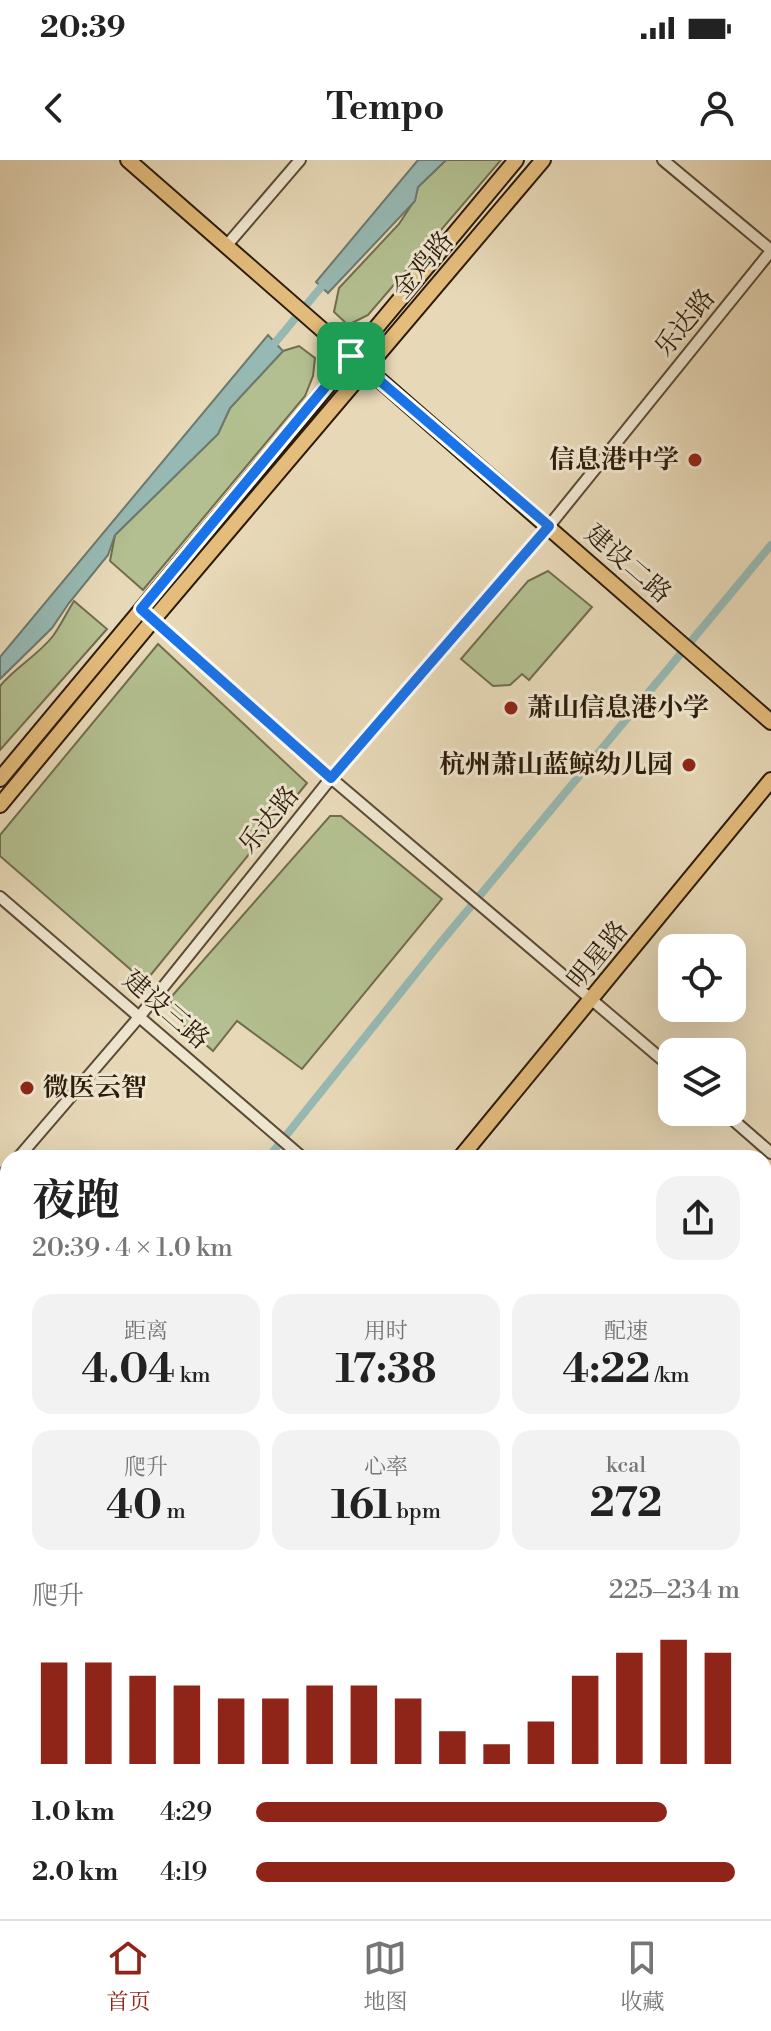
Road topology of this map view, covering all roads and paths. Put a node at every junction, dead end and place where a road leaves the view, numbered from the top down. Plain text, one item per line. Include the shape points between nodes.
1 (128, 160) edge
2 (300, 160) edge
3 (516, 160) edge
4 (543, 160) edge
5 (663, 160) edge
6 (227, 245) junction
7 (771, 251) edge
8 (351, 356) junction
9 (366, 369) junction
10 (549, 526) junction
11 (141, 609) junction
12 (153, 620) junction
13 (771, 722) edge
14 (331, 778) junction
15 (0, 779) edge
16 (771, 780) edge
17 (0, 805) edge
18 (0, 897) edge
19 (593, 999) junction
20 (140, 1016) junction
21 (658, 1056) edge
22 (740, 1126) edge
23 (25, 1150) edge
24 (294, 1150) edge
25 (467, 1150) edge
26 (768, 1150) edge

1 - 6 main road, 建设二路
2 - 6 street
3 - 8 main road, 金鸡路
4 - 9 main road, 金鸡路
5 - 7 street
6 - 8 main road, 建设二路
7 - 10 street, 乐达路
8 - 9 main road, 建设二路
8 - 11 main road, 金鸡路
9 - 10 main road, 建设二路
9 - 12 main road, 金鸡路
10 - 13 main road, 建设二路
10 - 14 street, 乐达路
11 - 12 street
11 - 15 main road, 金鸡路
12 - 14 street
12 - 17 main road, 金鸡路
14 - 19 street
14 - 20 street, 乐达路
16 - 19 main road, 明星路
18 - 20 street, 建设三路
19 - 21 street
19 - 25 main road, 明星路
20 - 23 street, 乐达路
20 - 24 street, 建设三路
22 - 26 street

